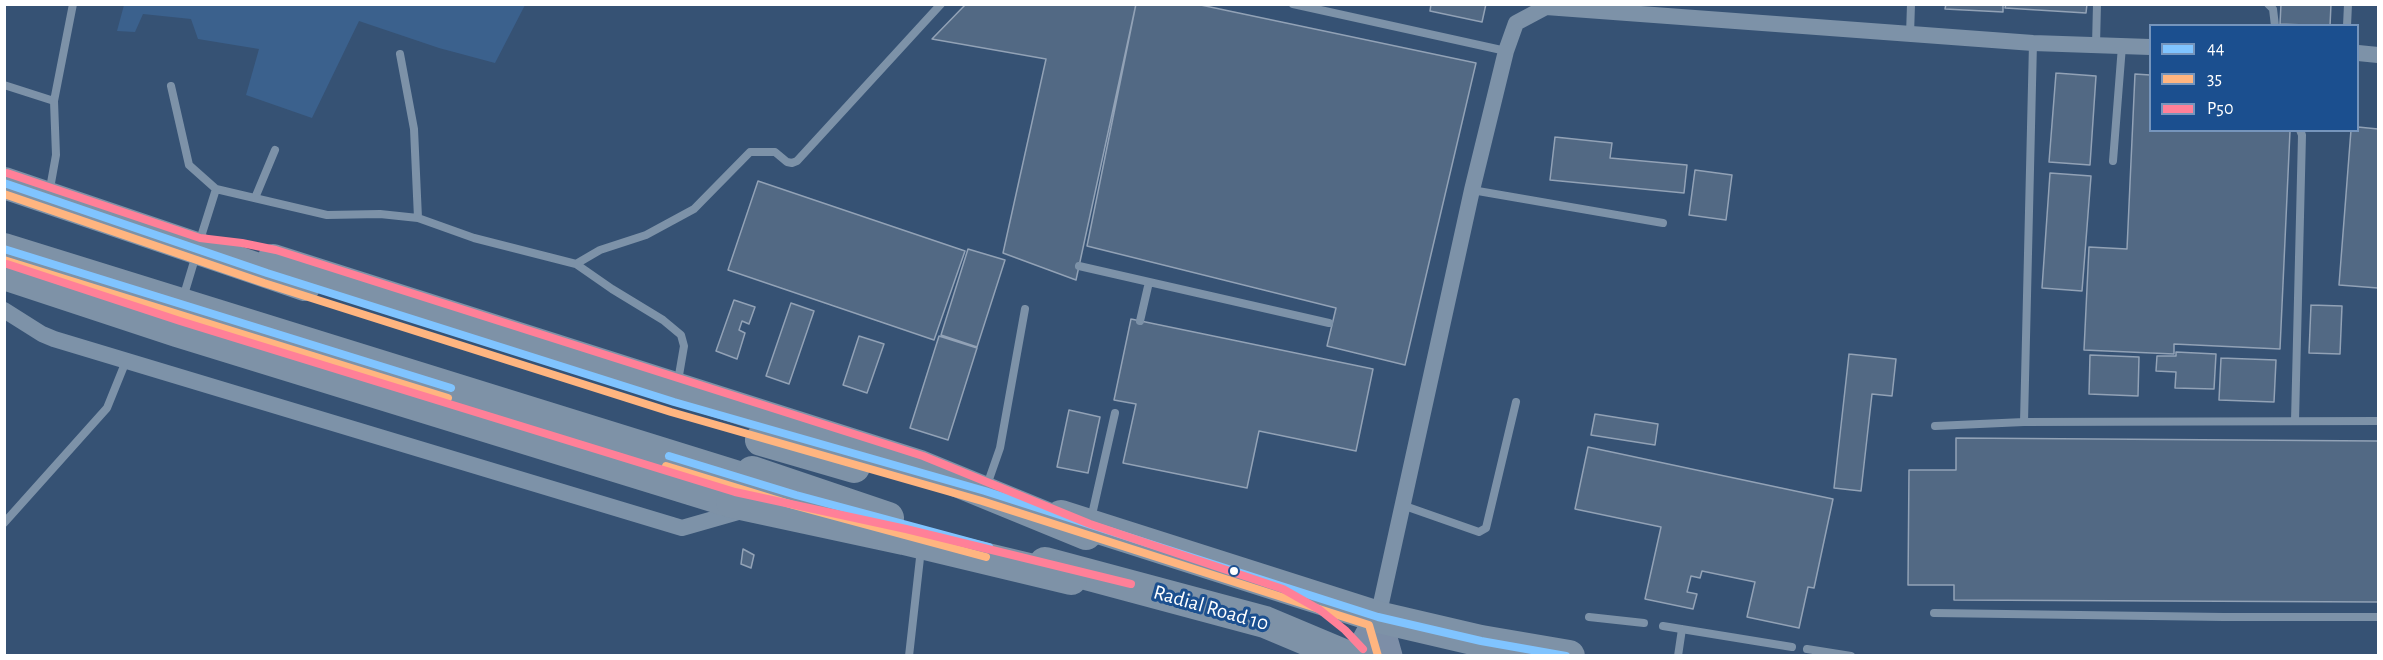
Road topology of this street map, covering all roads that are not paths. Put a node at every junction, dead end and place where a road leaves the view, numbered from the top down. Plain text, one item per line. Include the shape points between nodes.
1 (74, 4) edge
2 (941, 4) edge
3 (1293, 4) edge
4 (1911, 4) edge
5 (2097, 4) edge
6 (2268, 4) edge
7 (2348, 4) edge
8 (2275, 24) edge
9 (2347, 24) edge
10 (1910, 35) junction
11 (2033, 43) junction
12 (2096, 45) junction
13 (2122, 46) junction
14 (2149, 47) edge
15 (1506, 51) junction
16 (2359, 53) edge
17 (400, 54) dead end
18 (2379, 55) edge
19 (4, 85) edge
20 (171, 87) dead end
21 (54, 101) junction
22 (2301, 132) edge
23 (275, 150) dead end
24 (2113, 161) dead end
25 (4, 183) edge
26 (216, 189) junction
27 (1472, 190) junction
28 (49, 198) junction
29 (255, 198) junction
30 (418, 218) junction
31 (1663, 223) dead end
32 (198, 248) junction
33 (4, 249) edge
34 (576, 264) junction
35 (1079, 266) dead end
36 (4, 274) edge
37 (1149, 282) junction
38 (1025, 309) dead end
39 (4, 310) edge
40 (179, 317) junction
41 (1140, 321) dead end
42 (1329, 323) dead end
43 (126, 361) junction
44 (674, 402) junction
45 (1516, 402) dead end
46 (1115, 413) dead end
47 (2295, 421) junction
48 (2379, 421) edge
49 (2024, 422) junction
50 (1935, 426) dead end
51 (761, 440) dead end
52 (814, 444) junction
53 (752, 472) dead end
54 (985, 491) junction
55 (796, 495) junction
56 (1402, 505) junction
57 (4, 523) edge
58 (924, 530) junction
59 (1087, 530) junction
60 (1071, 579) junction
61 (1934, 613) dead end
62 (1589, 617) dead end
63 (2379, 617) edge
64 (1378, 618) junction
65 (1644, 623) dead end
66 (1664, 626) dead end
67 (1682, 629) junction
68 (1295, 643) edge
69 (1792, 646) dead end
70 (1807, 649) dead end
71 (909, 656) edge
72 (1315, 656) edge
73 (1346, 656) edge
74 (1356, 656) edge
75 (1389, 656) edge
76 (1569, 656) edge
77 (1678, 656) edge
78 (1851, 656) edge

1 - 21 lane
2 - 34 lane via 797,161 787,162 775,152 750,152 694,209 663,227 600,250
3 - 15 lane
4 - 10 lane
5 - 12 lane
6 - 8 lane via 2273,9
7 - 9 lane
10 - 11 street
10 - 15 street via 1546,7 1516,23
11 - 12 street
11 - 49 lane
12 - 13 street
13 - 14 street
13 - 24 lane
15 - 27 street
16 - 18 street
17 - 30 lane via 414,129
19 - 21 lane
20 - 26 lane via 189,165
21 - 28 lane via 56,155
22 - 47 lane
23 - 29 lane
25 - 28 highway, Radial Road 10
26 - 29 lane
26 - 32 lane
27 - 31 lane
27 - 56 street
28 - 32 highway, Radial Road 10
29 - 30 lane via 327,215
30 - 34 lane via 474,238
32 - 40 lane
32 - 44 highway, Radial Road 10
32 - 59 highway, bridge via 273,260 920,466
33 - 40 highway, Radial Road 10
34 - 44 lane via 681,335 684,346
35 - 37 lane
36 - 40 highway
37 - 41 lane
37 - 42 lane
38 - 54 lane via 1000,448
39 - 43 street via 42,334
40 - 55 highway, Radial Road 10
40 - 60 highway, bridge via 732,502
43 - 55 street via 682,528
43 - 57 lane via 107,408
44 - 52 highway, Radial Road 10
45 - 56 lane via 1486,528 1479,532
46 - 59 lane
47 - 48 lane
47 - 49 lane
49 - 50 lane
51 - 59 highway, bridge
52 - 54 highway, Radial Road 10
52 - 55 highway
53 - 60 highway, bridge
54 - 59 highway, Radial Road 10
55 - 58 highway, Radial Road 10
56 - 64 street
58 - 68 highway, Radial Road 10 via 1265,622
58 - 71 lane
59 - 64 highway, Radial Road 10
59 - 74 highway via 1279,599 1314,618
60 - 68 highway via 1258,628
61 - 63 lane
62 - 65 lane
64 - 74 main road
64 - 75 main road
64 - 76 highway, Radial Road 10
66 - 67 lane
67 - 69 lane
67 - 77 lane
68 - 72 highway
68 - 73 highway, Radial Road 10
70 - 78 lane

